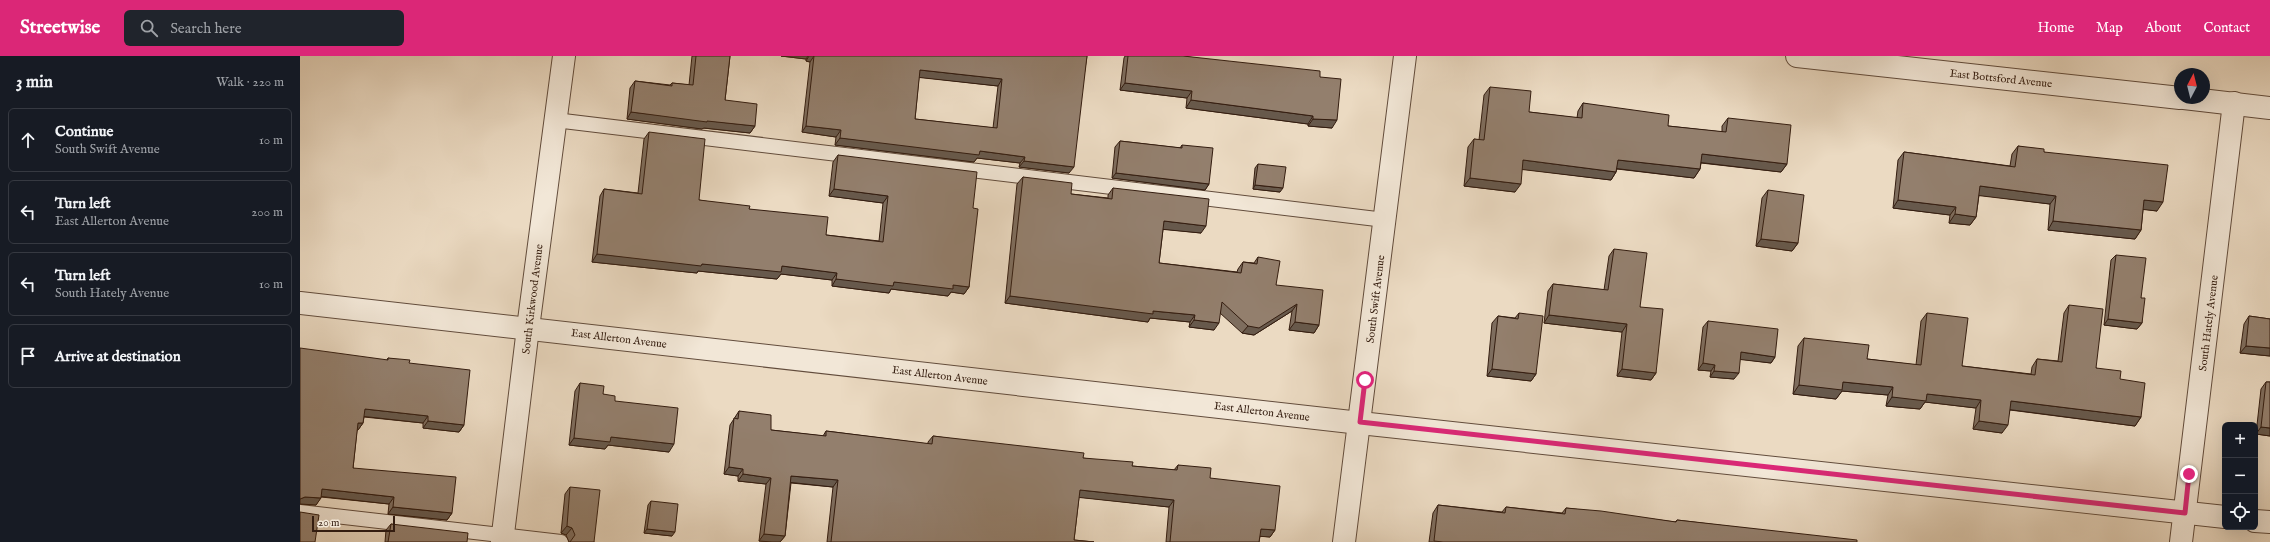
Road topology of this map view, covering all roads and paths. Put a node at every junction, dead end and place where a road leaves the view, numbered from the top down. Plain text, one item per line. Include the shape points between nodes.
1 (564, 56) edge
2 (1405, 56) edge
3 (1797, 56) edge
4 (2174, 97) edge
5 (2210, 101) edge
6 (2234, 104) junction
7 (2270, 108) edge
8 (555, 120) junction
9 (1385, 220) junction
10 (300, 303) edge
11 (528, 328) junction
12 (1360, 422) junction
13 (300, 512) edge
14 (2185, 513) junction
15 (2222, 518) edge
16 (2258, 521) edge
17 (2270, 522) edge
18 (503, 539) edge
19 (561, 542) edge
20 (1344, 542) edge
21 (2181, 542) edge

1 - 8 street, South Kirkwood Avenue
2 - 9 street, South Swift Avenue
3 - 4 street, East Bottsford Avenue
5 - 6 street
6 - 7 street
6 - 14 street, South Hately Avenue
8 - 9 lane
8 - 11 street, South Kirkwood Avenue
9 - 12 street, South Swift Avenue
10 - 11 street, East Allerton Avenue
11 - 12 street, East Allerton Avenue
11 - 18 street, South Kirkwood Avenue
12 - 14 street, East Allerton Avenue
12 - 20 street, South Swift Avenue
13 - 18 lane
14 - 15 street, East Allerton Avenue
14 - 21 street, South Hately Avenue
16 - 17 street
18 - 19 lane

